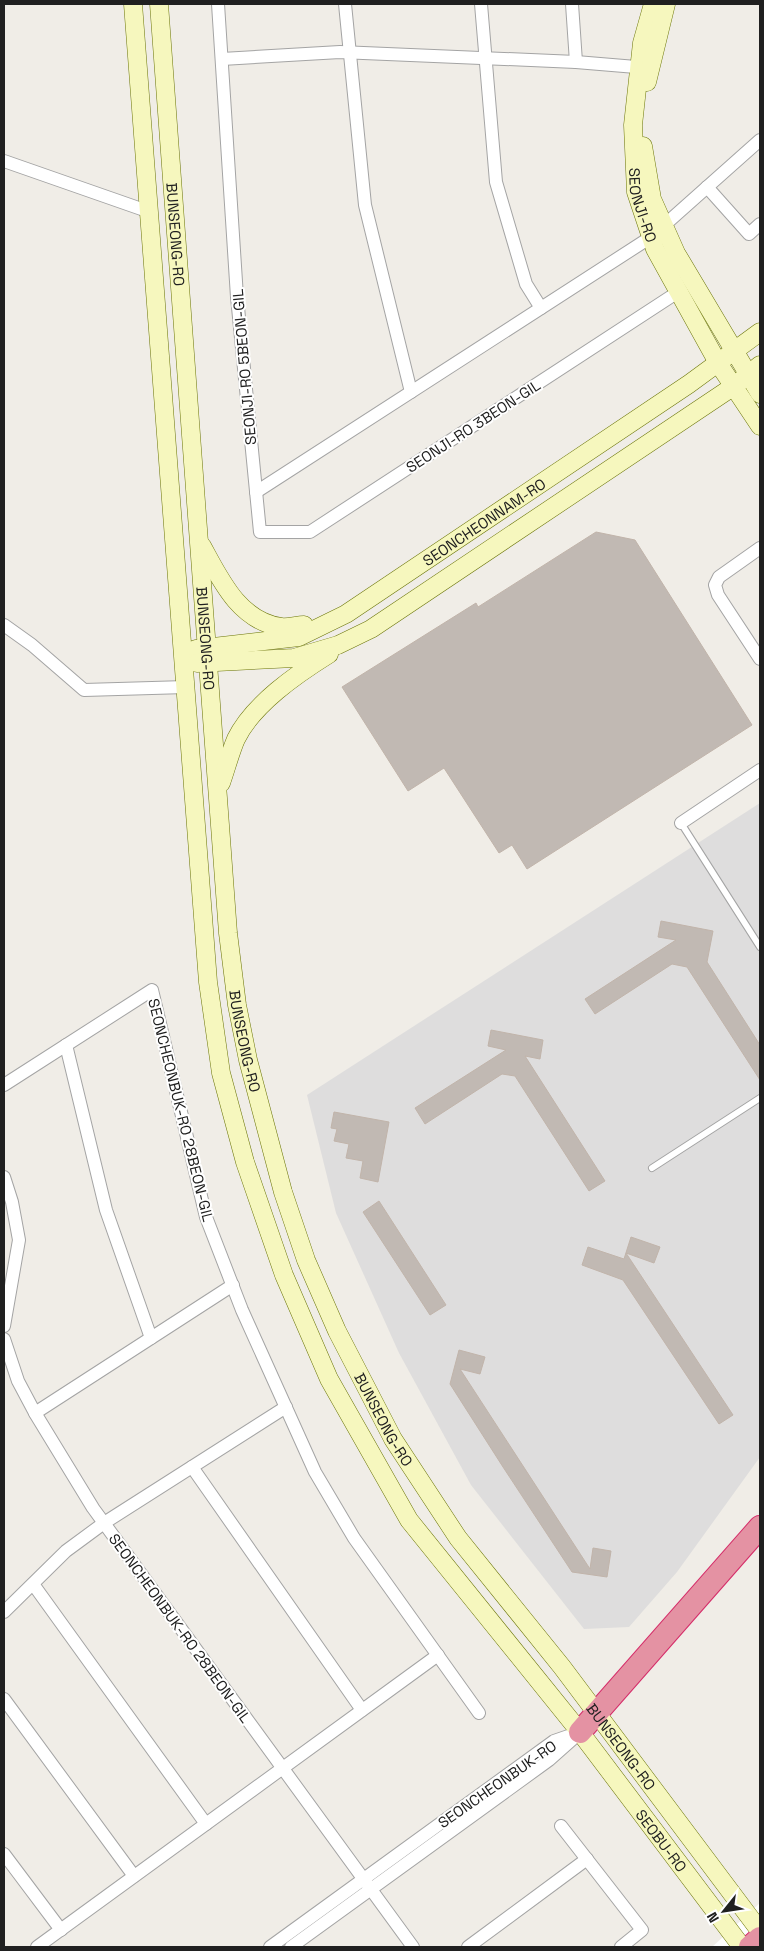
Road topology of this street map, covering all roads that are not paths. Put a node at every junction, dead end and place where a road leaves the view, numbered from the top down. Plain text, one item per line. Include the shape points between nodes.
1 (133, 4) edge
2 (159, 4) edge
3 (218, 4) edge
4 (345, 4) edge
5 (480, 4) edge
6 (572, 4) edge
7 (653, 4) edge
8 (666, 4) edge
9 (348, 53) junction
10 (485, 58) junction
11 (222, 59) junction
12 (576, 62) junction
13 (644, 67) junction
14 (760, 140) edge
15 (4, 161) edge
16 (707, 187) junction
17 (150, 212) junction
18 (760, 224) edge
19 (657, 231) junction
20 (678, 292) junction
21 (541, 308) junction
22 (760, 332) edge
23 (734, 352) junction
24 (718, 363) junction
25 (754, 370) edge
26 (734, 386) junction
27 (411, 392) junction
28 (760, 394) edge
29 (760, 426) edge
30 (256, 492) junction
31 (260, 532) joint
32 (199, 540) junction
33 (760, 548) edge
34 (332, 621) junction
35 (4, 625) edge
36 (371, 629) junction
37 (208, 656) junction
38 (184, 657) junction
39 (760, 659) edge
40 (186, 688) junction
41 (760, 770) edge
42 (219, 791) junction
43 (681, 823) joint
44 (760, 947) edge
45 (66, 1045) junction
46 (4, 1085) edge
47 (760, 1098) edge
48 (652, 1168) dead end
49 (4, 1177) edge
50 (233, 1285) junction
51 (4, 1326) edge
52 (151, 1338) junction
53 (4, 1339) edge
54 (286, 1407) junction
55 (35, 1413) junction
56 (192, 1467) junction
57 (104, 1524) junction
58 (760, 1527) edge
59 (33, 1584) junction
60 (4, 1612) edge
61 (438, 1655) junction
62 (4, 1699) edge
63 (362, 1710) junction
64 (479, 1713) dead end
65 (596, 1714) junction
66 (580, 1732) junction
67 (282, 1768) junction
68 (206, 1824) junction
69 (562, 1826) dead end
70 (4, 1854) edge
71 (587, 1859) junction
72 (134, 1876) junction
73 (367, 1885) junction
74 (61, 1930) junction
75 (760, 1931) edge
76 (760, 1938) edge
77 (37, 1947) edge
78 (270, 1947) edge
79 (291, 1947) edge
80 (413, 1947) edge
81 (468, 1947) edge
82 (621, 1947) edge
83 (742, 1947) edge
84 (750, 1947) edge

1 - 17 main road, BUNSEONG-RO
2 - 32 main road, BUNSEONG-RO
3 - 11 street, SEONJI-RO 5BEON-GIL
4 - 9 street
5 - 10 street
6 - 12 street
7 - 13 main road, SEONJI-RO via 642,43
8 - 13 main road, SEONJI-RO
9 - 10 street
9 - 11 street
9 - 27 street via 365,205
10 - 12 street
10 - 21 street via 496,182 526,284
11 - 30 street, SEONJI-RO 5BEON-GIL via 237,297
12 - 13 street
13 - 19 main road, SEONJI-RO via 643,147
14 - 16 street
15 - 17 street
16 - 18 street via 749,234
16 - 19 street
17 - 38 main road, BUNSEONG-RO
19 - 20 main road, SEONJI-RO via 654,249
19 - 21 street
19 - 23 main road, SEONJI-RO via 676,253
20 - 24 main road, SEONJI-RO
20 - 31 street, SEONJI-RO 3BEON-GIL via 310,532
21 - 27 street
22 - 23 main road, SEONCHEONNAM-RO
23 - 24 main road, SEONCHEONNAM-RO
23 - 25 main road, SEONJI-RO
24 - 26 main road, SEONJI-RO
24 - 34 main road, SEONCHEONNAM-RO
25 - 26 main road, SEONCHEONNAM-RO
25 - 28 main road, SEONJI-RO
26 - 29 main road, SEONJI-RO
26 - 36 main road, SEONCHEONNAM-RO
27 - 30 street
30 - 31 street, SEONJI-RO 5BEON-GIL
32 - 34 main road via 239,606 261,621 282,628
32 - 37 main road, BUNSEONG-RO
33 - 39 street via 719,577 715,585 718,595
34 - 37 main road, SEONCHEONNAM-RO via 299,637
35 - 40 street via 84,690
36 - 37 main road, SEONCHEONNAM-RO via 338,645 294,658
36 - 42 main road via 292,677 257,712 236,738
37 - 38 main road, SEONCHEONNAM-RO
37 - 42 main road, BUNSEONG-RO
38 - 40 main road, BUNSEONG-RO
40 - 66 main road, BUNSEONG-RO via 208,982 222,1073 245,1162 284,1275 329,1378 409,1520
41 - 43 street
42 - 65 main road, BUNSEONG-RO via 228,933 237,1005 264,1124 306,1260 337,1331 393,1439 458,1538
43 - 44 lane
45 - 46 street
45 - 50 street, SEONCHEONBUK-RO 28BEON-GIL via 152,990 206,1217
45 - 52 street via 106,1210
47 - 48 lane
49 - 51 street via 20,1240
50 - 52 street
50 - 54 street, SEONCHEONBUK-RO 28BEON-GIL
52 - 55 street
53 - 55 street via 18,1381
54 - 56 street, SEONCHEONBUK-RO 28BEON-GIL
54 - 61 street, SEONCHEONBUK-RO 28BEON-GIL via 315,1472 354,1538
55 - 57 street
56 - 57 street, SEONCHEONBUK-RO 28BEON-GIL
56 - 63 street
57 - 59 street via 66,1551
57 - 67 street, SEONCHEONBUK-RO 28BEON-GIL
58 - 65 highway
59 - 60 street
59 - 68 street
61 - 63 street
61 - 64 street, SEONCHEONBUK-RO 28BEON-GIL
62 - 72 street
63 - 67 street
65 - 66 highway
65 - 75 main road, BUNSEONG-RO
66 - 73 street, SEONCHEONBUK-RO via 554,1741
66 - 83 main road, SEOBU-RO
67 - 68 street
67 - 73 street, SEONCHEONBUK-RO 28BEON-GIL
68 - 72 street
69 - 71 street
70 - 74 street
71 - 81 street
71 - 82 street via 642,1930
72 - 74 street
73 - 78 street, SEONCHEONBUK-RO
73 - 79 street, SEONCHEONBUK-RO
73 - 80 street, SEONCHEONBUK-RO 28BEON-GIL
74 - 77 street
76 - 84 highway

